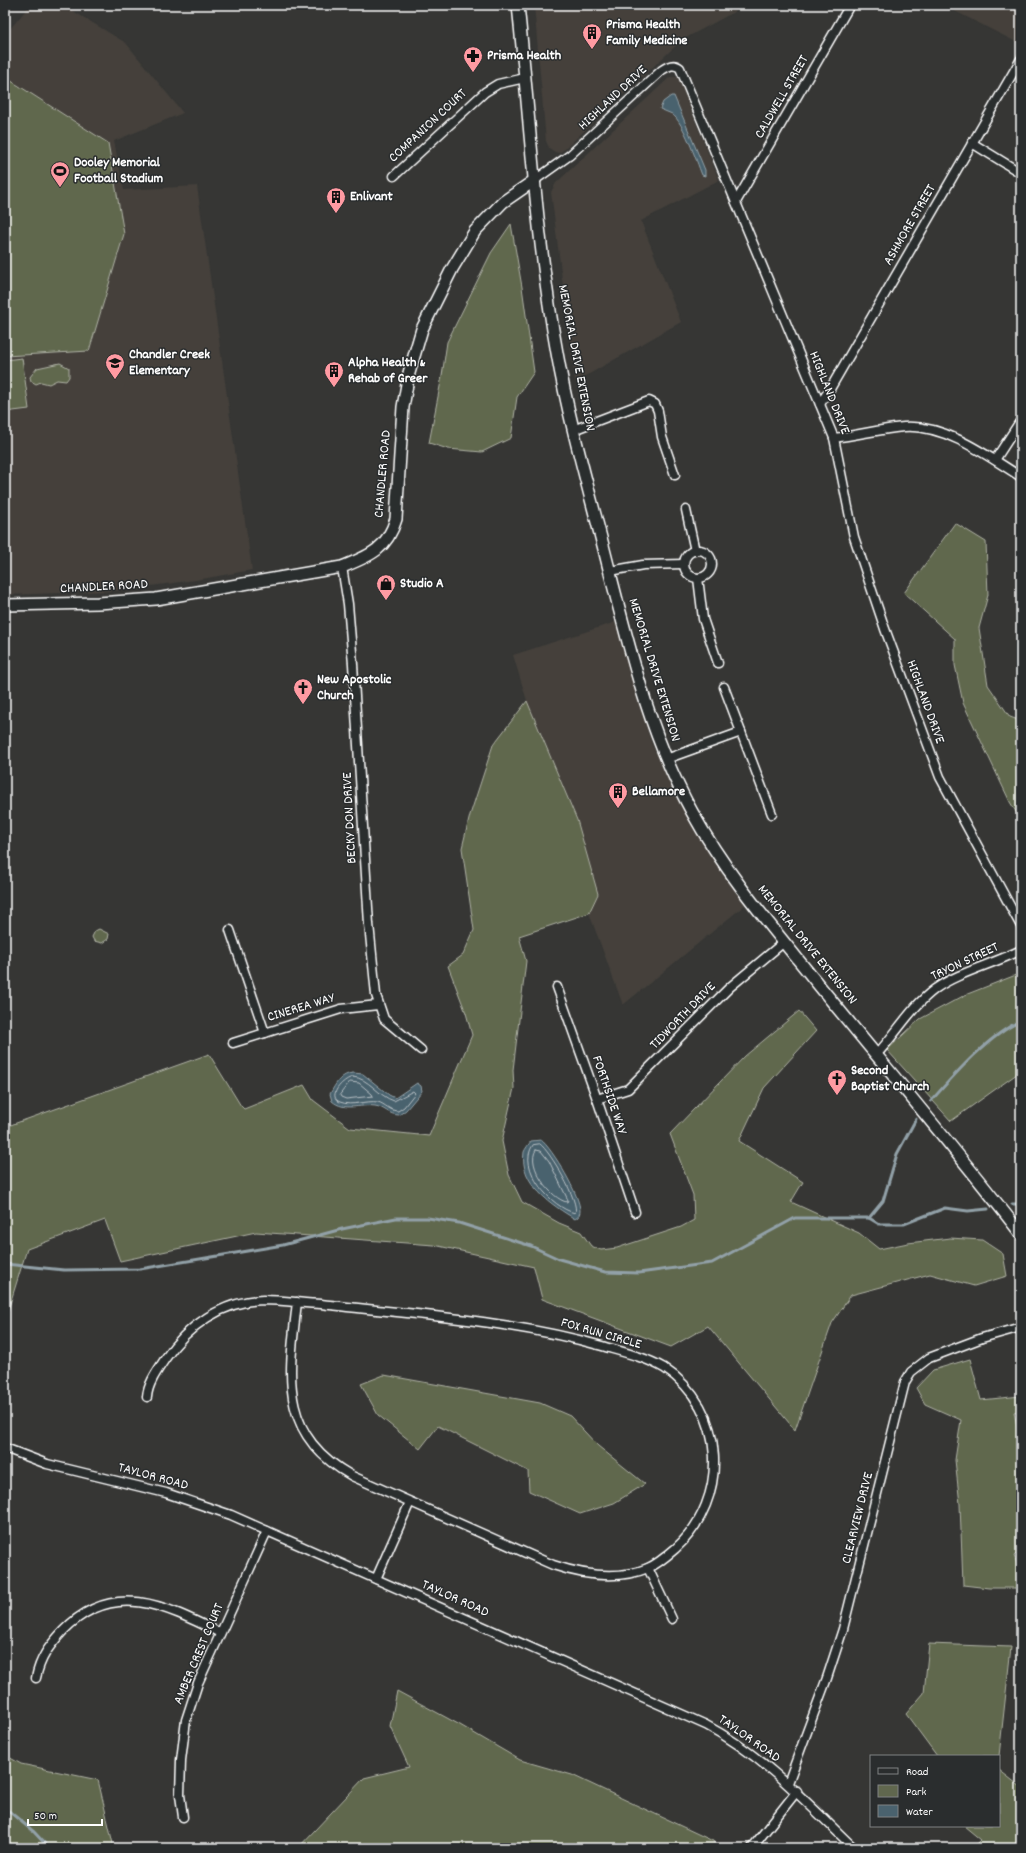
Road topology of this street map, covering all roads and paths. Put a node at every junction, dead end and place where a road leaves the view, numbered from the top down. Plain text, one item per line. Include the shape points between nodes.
1 (518, 5) edge
2 (850, 5) edge
3 (1021, 59) edge
4 (525, 78) junction
5 (972, 143) junction
6 (1021, 173) edge
7 (394, 176) dead end
8 (535, 180) junction
9 (736, 202) junction
10 (820, 404) junction
11 (1021, 420) edge
12 (573, 430) junction
13 (834, 438) junction
14 (995, 460) junction
15 (676, 475) dead end
16 (1021, 477) edge
17 (686, 510) dead end
18 (695, 551) junction
19 (684, 564) junction
20 (342, 567) junction
21 (610, 572) junction
22 (698, 578) junction
23 (5, 605) edge
24 (718, 663) dead end
25 (724, 687) dead end
26 (741, 732) junction
27 (666, 759) junction
28 (772, 814) dead end
29 (1021, 926) edge
30 (230, 930) dead end
31 (784, 942) junction
32 (1021, 950) edge
33 (557, 987) dead end
34 (378, 1005) junction
35 (265, 1033) junction
36 (233, 1043) dead end
37 (420, 1050) dead end
38 (876, 1055) junction
39 (597, 1098) junction
40 (635, 1212) dead end
41 (1021, 1234) edge
42 (297, 1302) junction
43 (1021, 1327) edge
44 (147, 1397) dead end
45 (5, 1448) edge
46 (410, 1502) junction
47 (267, 1531) junction
48 (648, 1568) junction
49 (376, 1578) junction
50 (672, 1619) dead end
51 (220, 1633) junction
52 (36, 1678) dead end
53 (788, 1783) junction
54 (797, 1791) junction
55 (183, 1817) dead end
56 (752, 1848) edge
57 (854, 1848) edge

1 - 4 street, MEMORIAL DRIVE EXTENSION
2 - 9 street, CALDWELL STREET
3 - 5 street, ASHMORE STREET
4 - 7 street, COMPANION COURT via 498,84 485,92
4 - 8 street, MEMORIAL DRIVE EXTENSION
5 - 6 street
5 - 10 street, ASHMORE STREET
8 - 9 street, HIGHLAND DRIVE via 570,155 662,70 677,66 683,74
8 - 12 street, MEMORIAL DRIVE EXTENSION via 548,303
8 - 20 street, CHANDLER ROAD via 503,202 486,218 467,243 422,329 408,373 403,407 394,527 377,551
9 - 10 street, HIGHLAND DRIVE
10 - 13 street, HIGHLAND DRIVE
11 - 14 street
12 - 15 street via 649,400 655,404 658,411 662,437
12 - 21 street, MEMORIAL DRIVE EXTENSION
13 - 14 street via 905,427 922,428 940,432
13 - 29 street, HIGHLAND DRIVE via 854,537 931,756
14 - 16 street
17 - 18 street
18 - 19 street via 687,556
18 - 22 street via 704,552 712,562 709,573
19 - 21 street via 643,565
19 - 22 street via 687,573
20 - 23 street, CHANDLER ROAD via 156,599
20 - 34 street, BECKY DON DRIVE via 353,664 369,924
21 - 27 street, MEMORIAL DRIVE EXTENSION via 645,703
22 - 24 street via 703,619
25 - 26 street
26 - 27 street
26 - 28 street
27 - 31 street, MEMORIAL DRIVE EXTENSION via 692,813 714,848 762,916
30 - 35 street
31 - 38 street, MEMORIAL DRIVE EXTENSION
31 - 39 street, TIDWORTH DRIVE via 730,986 628,1089
32 - 38 street, TRYON STREET via 935,989 918,1005
33 - 39 street, FORTHSIDE WAY
34 - 35 street, CINEREA WAY via 341,1009
34 - 37 street, BECKY DON DRIVE via 384,1020
35 - 36 street, CINEREA WAY
38 - 41 street, MEMORIAL DRIVE EXTENSION
39 - 40 street, FORTHSIDE WAY
42 - 44 street via 258,1300 227,1308 203,1319 172,1349 148,1390
42 - 46 street, FOX RUN CIRCLE via 290,1386 295,1410 305,1432 320,1452 338,1468
42 - 48 street, FOX RUN CIRCLE via 514,1326 639,1357 670,1373 688,1391 706,1419 714,1448 714,1478 706,1506 693,1530 671,1552
43 - 53 street, CLEARVIEW DRIVE via 982,1338 929,1358 911,1372 905,1382 843,1629
45 - 47 street, TAYLOR ROAD via 47,1464 199,1503
46 - 48 street, FOX RUN CIRCLE via 569,1570 590,1575 610,1575
46 - 49 street
47 - 49 street, TAYLOR ROAD
47 - 51 street, AMBER CREST COURT
48 - 50 street
49 - 53 street, TAYLOR ROAD via 706,1725 745,1748
51 - 52 street via 161,1606 139,1602 115,1603 95,1609 68,1626 41,1659
51 - 55 street, AMBER CREST COURT via 198,1683 186,1720 181,1760 180,1795
53 - 54 street, TAYLOR ROAD
54 - 56 street
54 - 57 street, TAYLOR ROAD

